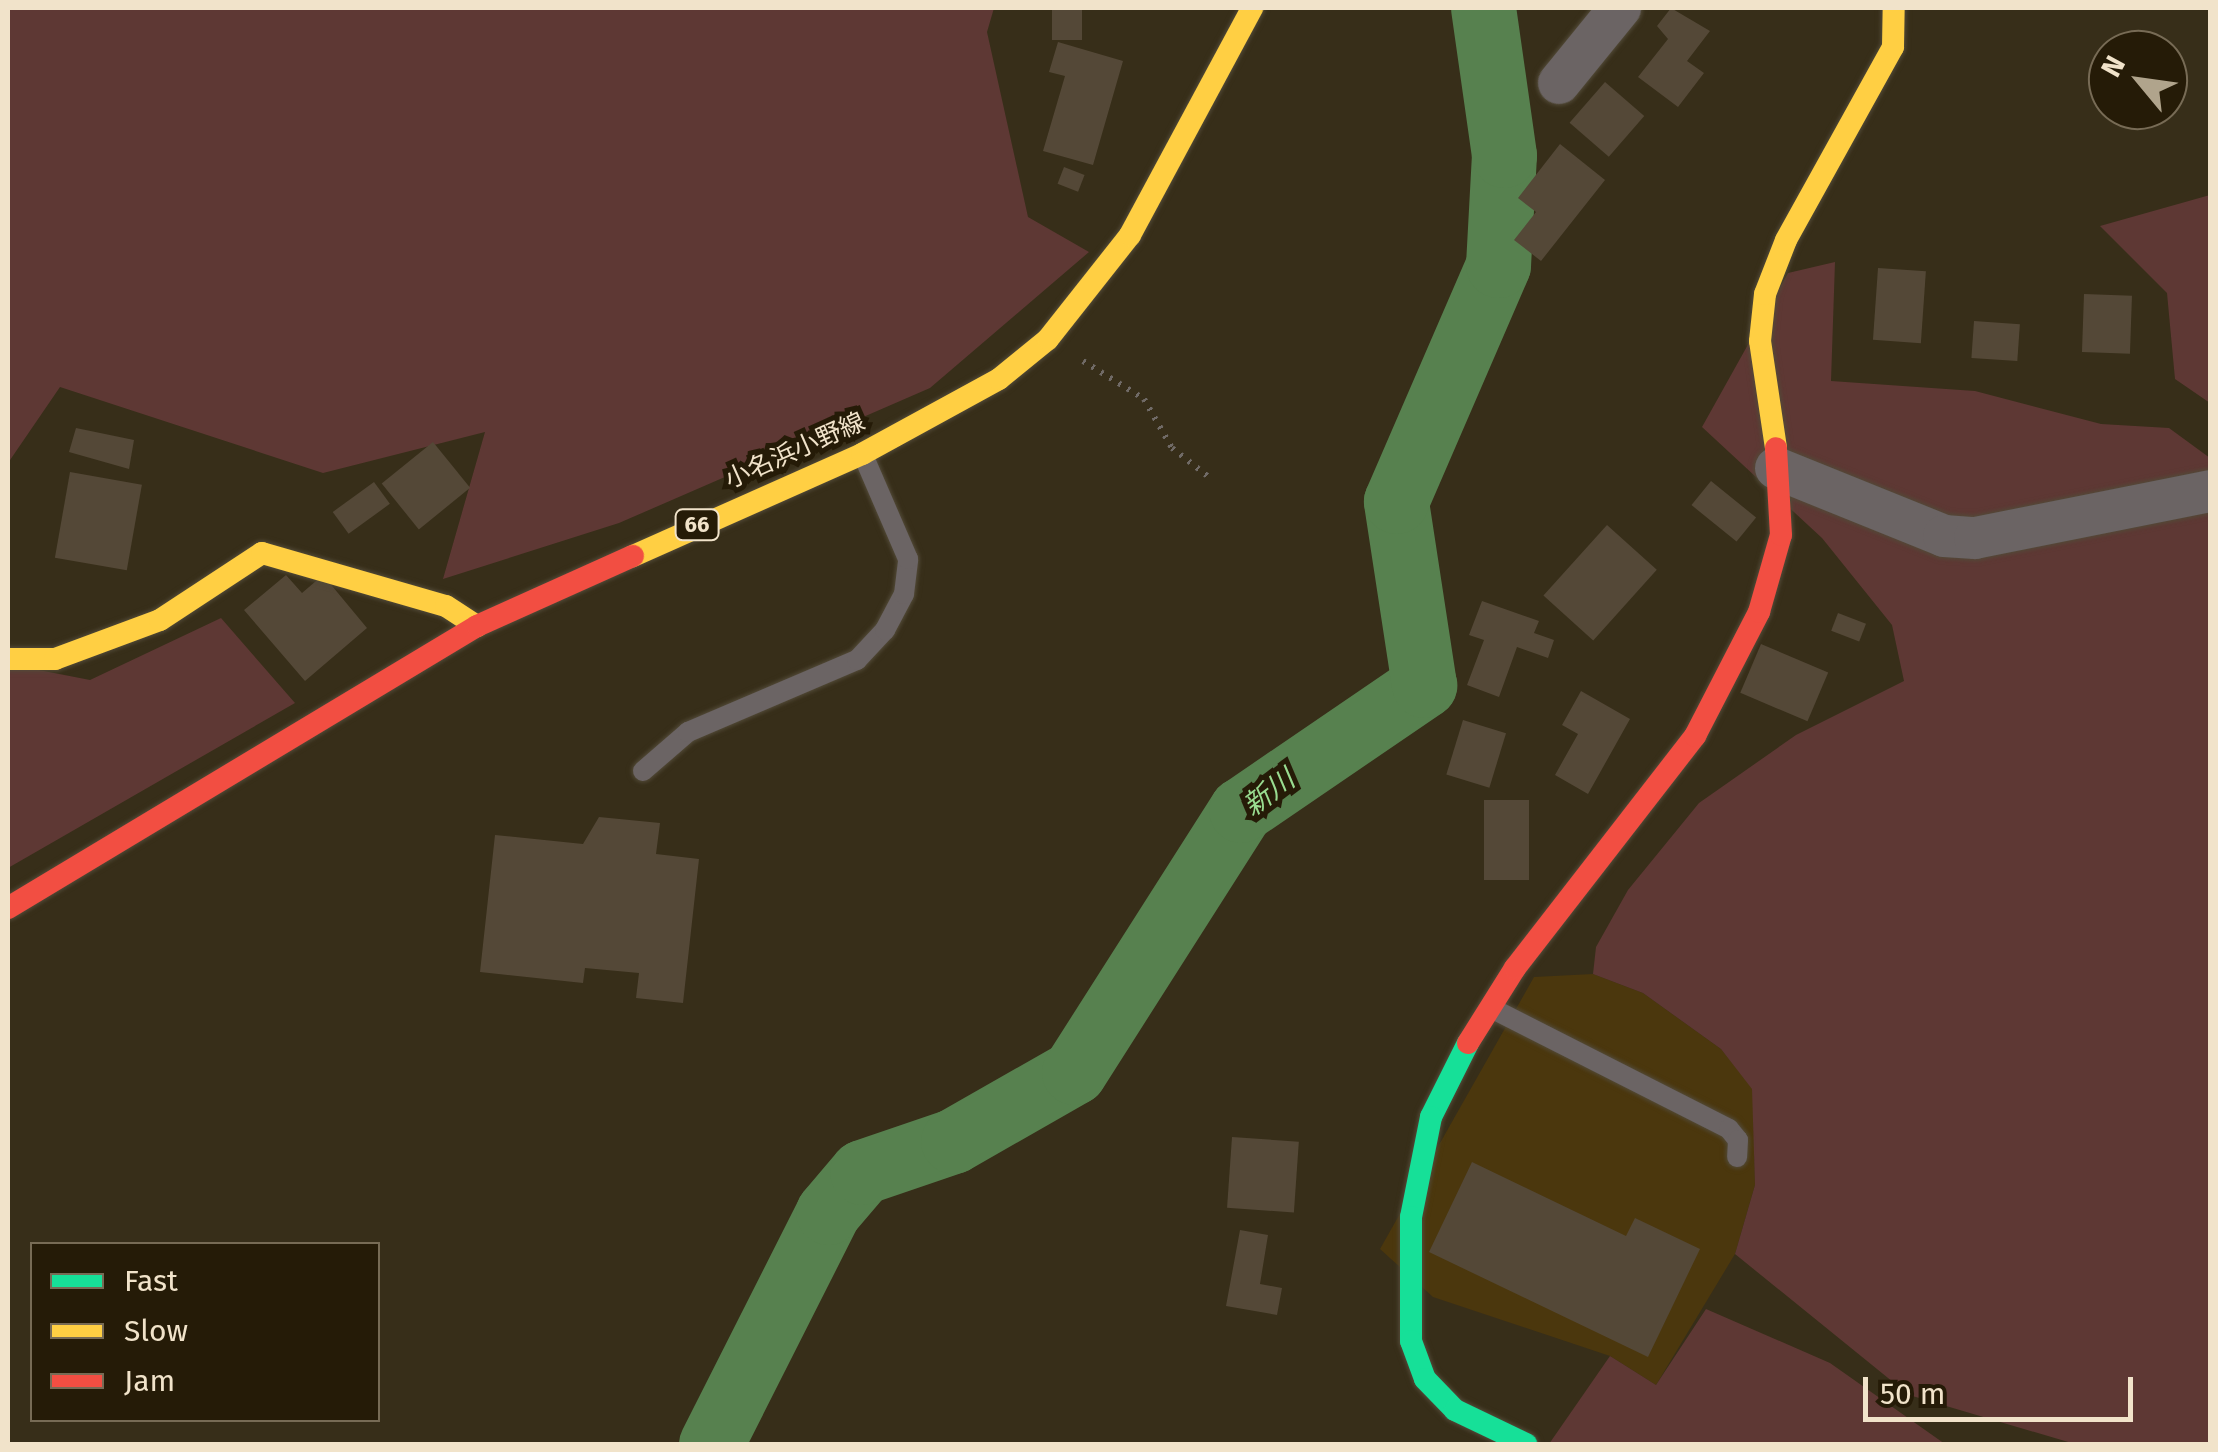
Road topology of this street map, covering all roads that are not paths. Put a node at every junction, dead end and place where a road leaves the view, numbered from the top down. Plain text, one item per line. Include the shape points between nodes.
1 (1252, 8) edge
2 (1620, 8) edge
3 (1894, 8) edge
4 (1560, 83) dead end
5 (862, 454) junction
6 (1776, 468) junction
7 (2210, 491) edge
8 (477, 626) junction
9 (8, 659) edge
10 (643, 771) dead end
11 (8, 908) edge
12 (1489, 1007) junction
13 (1737, 1157) dead end
14 (1510, 1442) edge

1 - 5 street, 小名浜小野線 / 66 via 1130,234 1048,339 999,379
2 - 4 street
3 - 6 street via 1893,47 1786,240 1765,294 1760,342 1773,394
5 - 8 street, 小名浜小野線 / 66
5 - 10 lane via 908,558 904,594 885,630 857,660 688,732
6 - 7 street via 1944,536 1975,538
6 - 12 street via 1776,566 1717,697
8 - 9 street via 446,606 262,553 160,620 55,659
8 - 11 street, 小名浜小野線 / 66
12 - 13 lane via 1729,1128 1738,1140
12 - 14 street via 1431,1117 1410,1218 1411,1341 1435,1389 1455,1410

